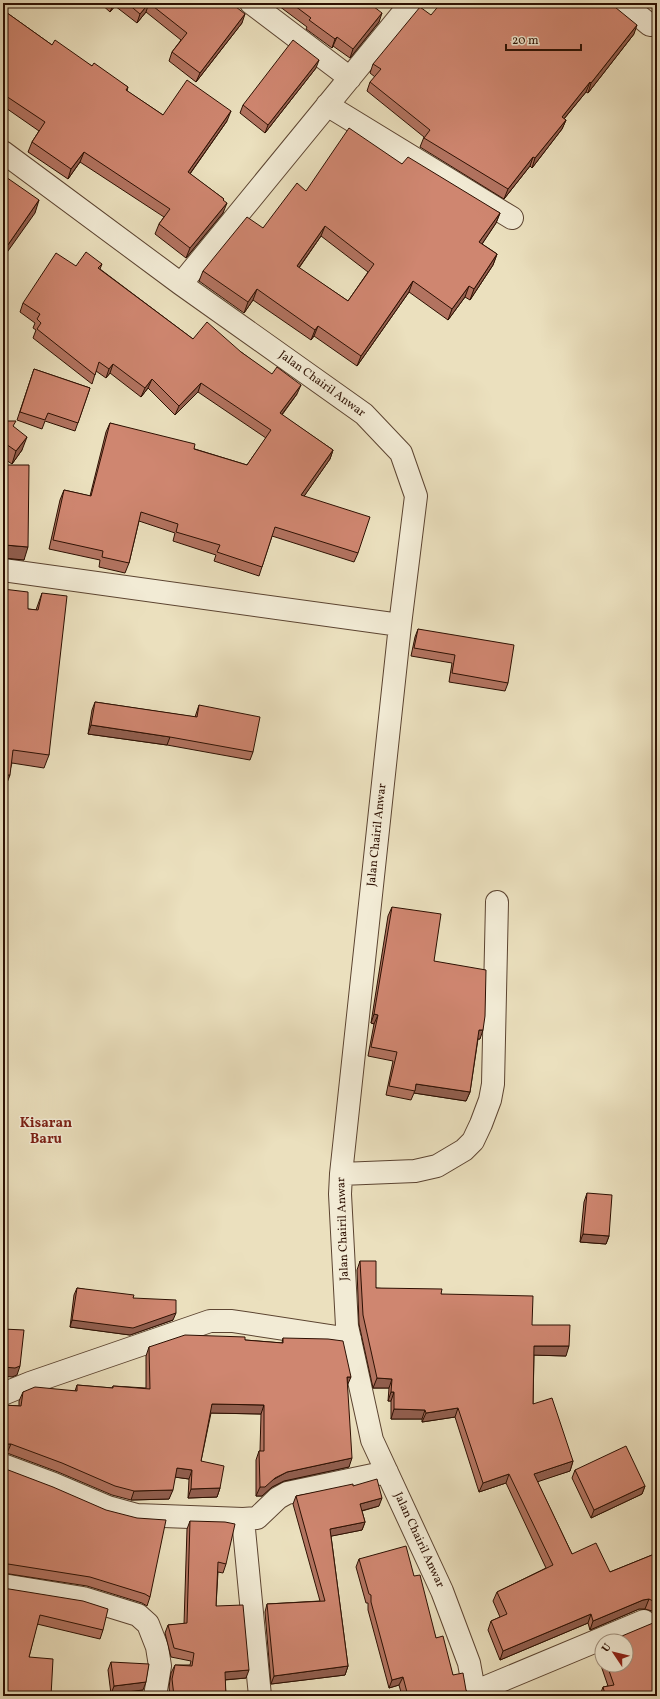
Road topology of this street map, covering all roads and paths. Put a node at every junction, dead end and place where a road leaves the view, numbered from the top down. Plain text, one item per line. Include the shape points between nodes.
1 (251, 3) edge
2 (411, 3) edge
3 (623, 3) edge
4 (650, 25) dead end
5 (350, 78) junction
6 (327, 105) junction
7 (3, 152) edge
8 (512, 218) dead end
9 (181, 284) junction
10 (3, 570) edge
11 (400, 625) junction
12 (497, 902) dead end
13 (341, 1174) junction
14 (350, 1339) junction
15 (3, 1394) edge
16 (3, 1465) edge
17 (387, 1472) junction
18 (243, 1519) junction
19 (3, 1584) edge
20 (644, 1621) dead end
21 (474, 1694) edge
22 (155, 1696) edge
23 (260, 1696) edge

1 - 5 street
2 - 5 street
3 - 4 street
5 - 6 street
6 - 8 street
6 - 9 street
7 - 9 street, Jalan Chairil Anwar
9 - 11 street, Jalan Chairil Anwar via 364,414 401,453 416,496
10 - 11 street
11 - 13 street, Jalan Chairil Anwar
12 - 13 street via 493,1084 490,1100 473,1141 464,1150 437,1166 415,1171
13 - 14 street, Jalan Chairil Anwar via 347,1326
14 - 15 street via 232,1321 210,1321
14 - 17 street, Jalan Chairil Anwar via 372,1440
16 - 18 street via 108,1507 137,1515
17 - 18 street via 287,1493 257,1518
17 - 21 street, Jalan Chairil Anwar via 442,1591 469,1663
18 - 23 street
19 - 22 street via 83,1598 138,1615 148,1624 158,1647 160,1666
20 - 21 street

